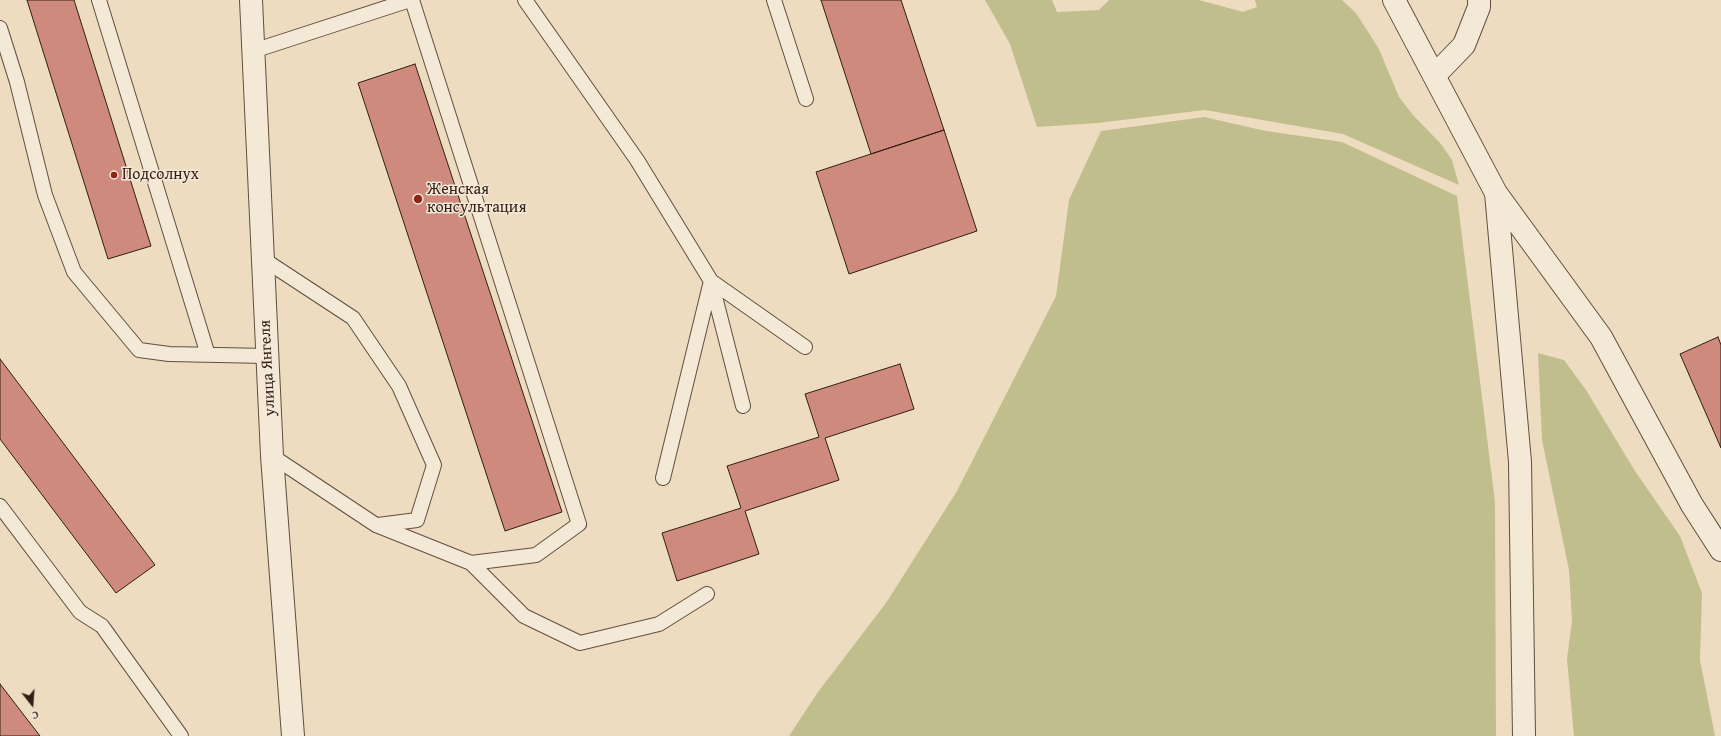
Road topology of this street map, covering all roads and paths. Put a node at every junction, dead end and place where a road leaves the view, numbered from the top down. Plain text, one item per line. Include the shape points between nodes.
1 (99, 0) edge
2 (250, 0) edge
3 (411, 0) edge
4 (525, 0) edge
5 (774, 0) edge
6 (1394, 0) edge
7 (1479, 0) edge
8 (0, 28) edge
9 (253, 51) junction
10 (1435, 75) junction
11 (806, 99) dead end
12 (1496, 193) junction
13 (263, 259) junction
14 (711, 281) junction
15 (805, 347) dead end
16 (208, 355) junction
17 (267, 356) junction
18 (743, 406) dead end
19 (272, 456) junction
20 (663, 478) dead end
21 (0, 506) edge
22 (376, 525) junction
23 (1721, 550) edge
24 (472, 563) junction
25 (707, 594) dead end
26 (181, 736) edge
27 (293, 736) edge
28 (1524, 736) edge

1 - 16 lane
2 - 9 street, улица Янгеля
3 - 9 lane
3 - 24 lane via 579,524 536,555
4 - 14 lane via 637,160
5 - 11 lane
6 - 10 street
7 - 10 street via 1479,7 1464,45
8 - 16 lane via 17,82 45,195 74,272 139,350
9 - 13 street, улица Янгеля
10 - 12 street
12 - 23 street via 1601,336 1692,505
12 - 28 street via 1520,462
13 - 17 street, улица Янгеля
13 - 22 lane via 353,318 399,386 434,464 417,520
14 - 15 lane
14 - 18 lane
14 - 20 lane
16 - 17 lane
17 - 19 street, улица Янгеля
19 - 22 lane
19 - 27 street, улица Янгеля
21 - 26 lane via 80,612 102,626
22 - 24 lane
24 - 25 lane via 524,616 580,643 659,624

